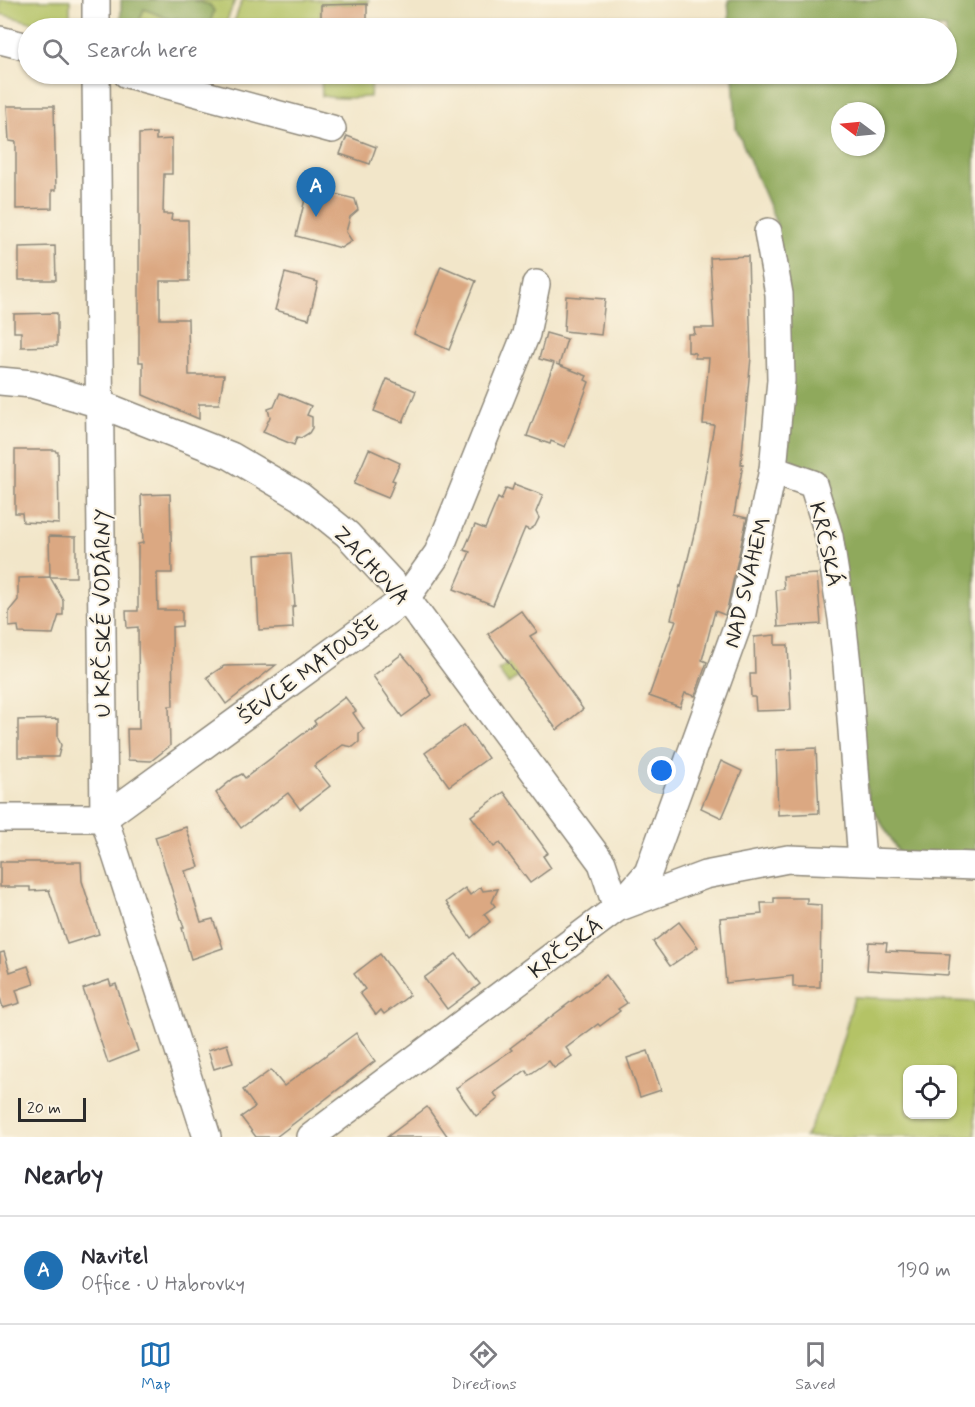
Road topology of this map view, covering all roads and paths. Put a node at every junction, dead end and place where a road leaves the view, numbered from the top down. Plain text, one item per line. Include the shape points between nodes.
1 (96, 0) edge
2 (96, 18) edge
3 (0, 40) edge
4 (18, 44) edge
5 (96, 84) edge
6 (164, 84) edge
7 (332, 129) dead end
8 (768, 232) dead end
9 (537, 284) dead end
10 (0, 381) edge
11 (100, 404) junction
12 (773, 470) junction
13 (406, 598) junction
14 (0, 818) edge
15 (104, 818) junction
16 (862, 861) junction
17 (975, 866) edge
18 (617, 908) junction
19 (207, 1137) edge
20 (311, 1137) edge

1 - 2 street
3 - 4 street
5 - 11 street, U KRČSKÉ VODÁRNY
6 - 7 street
8 - 12 street, NAD SVAHEM via 778,294 781,380
9 - 13 street, ŠEVCE MATOUŠE via 526,334 438,553
10 - 11 street, ZACHOVA via 32,384
11 - 13 street, ZACHOVA via 231,456 301,497 347,534
11 - 15 street, U KRČSKÉ VODÁRNY
12 - 16 street, KRČSKÁ via 813,484 829,536 847,665
12 - 18 street, NAD SVAHEM via 742,613 692,754 648,873
13 - 15 street, ŠEVCE MATOUŠE
13 - 18 street, ZACHOVA via 602,863
14 - 15 street
15 - 19 street, U KRČSKÉ VODÁRNY
16 - 17 street, KRČSKÁ
16 - 18 street, KRČSKÁ via 788,859 705,874
18 - 20 street, KRČSKÁ

